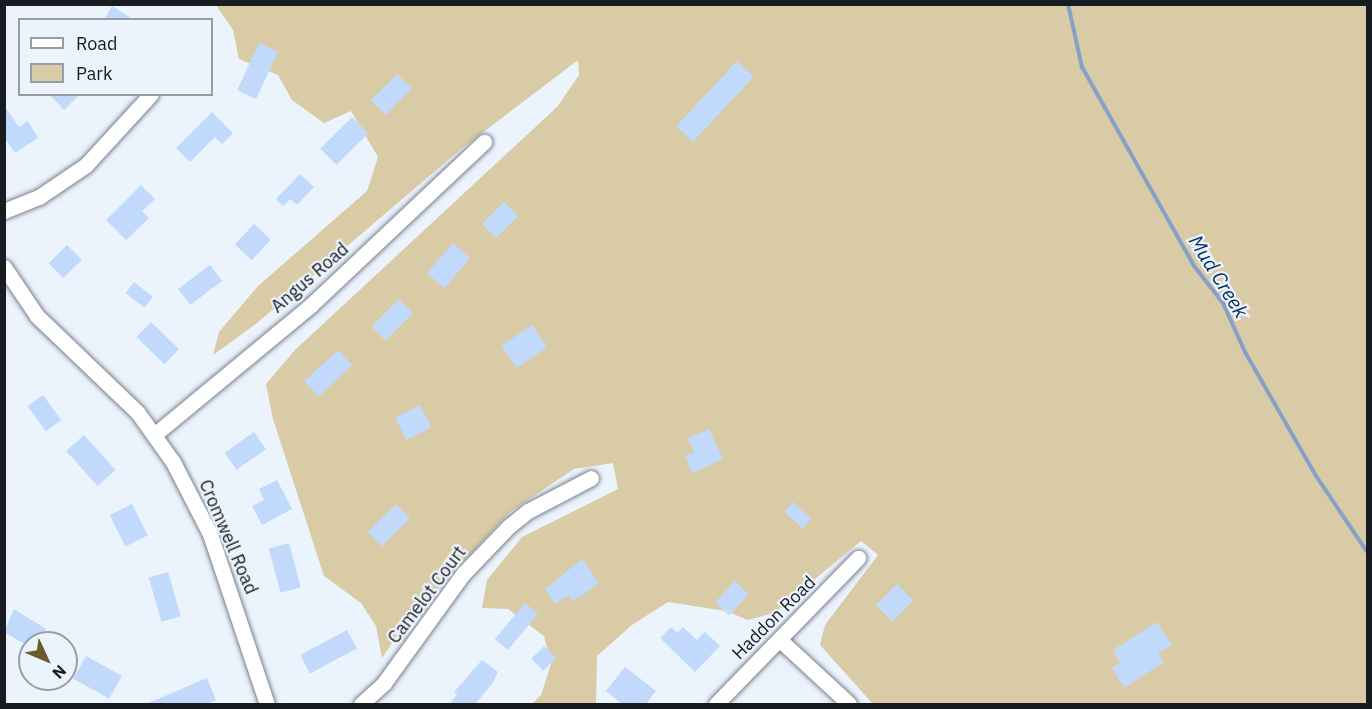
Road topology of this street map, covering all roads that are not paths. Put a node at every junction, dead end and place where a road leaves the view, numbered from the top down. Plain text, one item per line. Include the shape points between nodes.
1 (149, 96) edge
2 (484, 142) dead end
3 (4, 211) edge
4 (4, 267) edge
5 (154, 435) junction
6 (591, 478) dead end
7 (858, 558) dead end
8 (780, 640) junction
9 (267, 705) edge
10 (361, 705) edge
11 (716, 705) edge
12 (849, 705) edge

1 - 3 street via 86,165 39,197
2 - 5 street, Angus Road via 311,304
4 - 5 street, Cromwell Road via 48,329 138,413
5 - 9 street, Cromwell Road via 210,534
6 - 10 street, Camelot Court via 528,511 508,527 463,574 384,683
7 - 8 street, Haddon Road
8 - 11 street, Haddon Road
8 - 12 street

